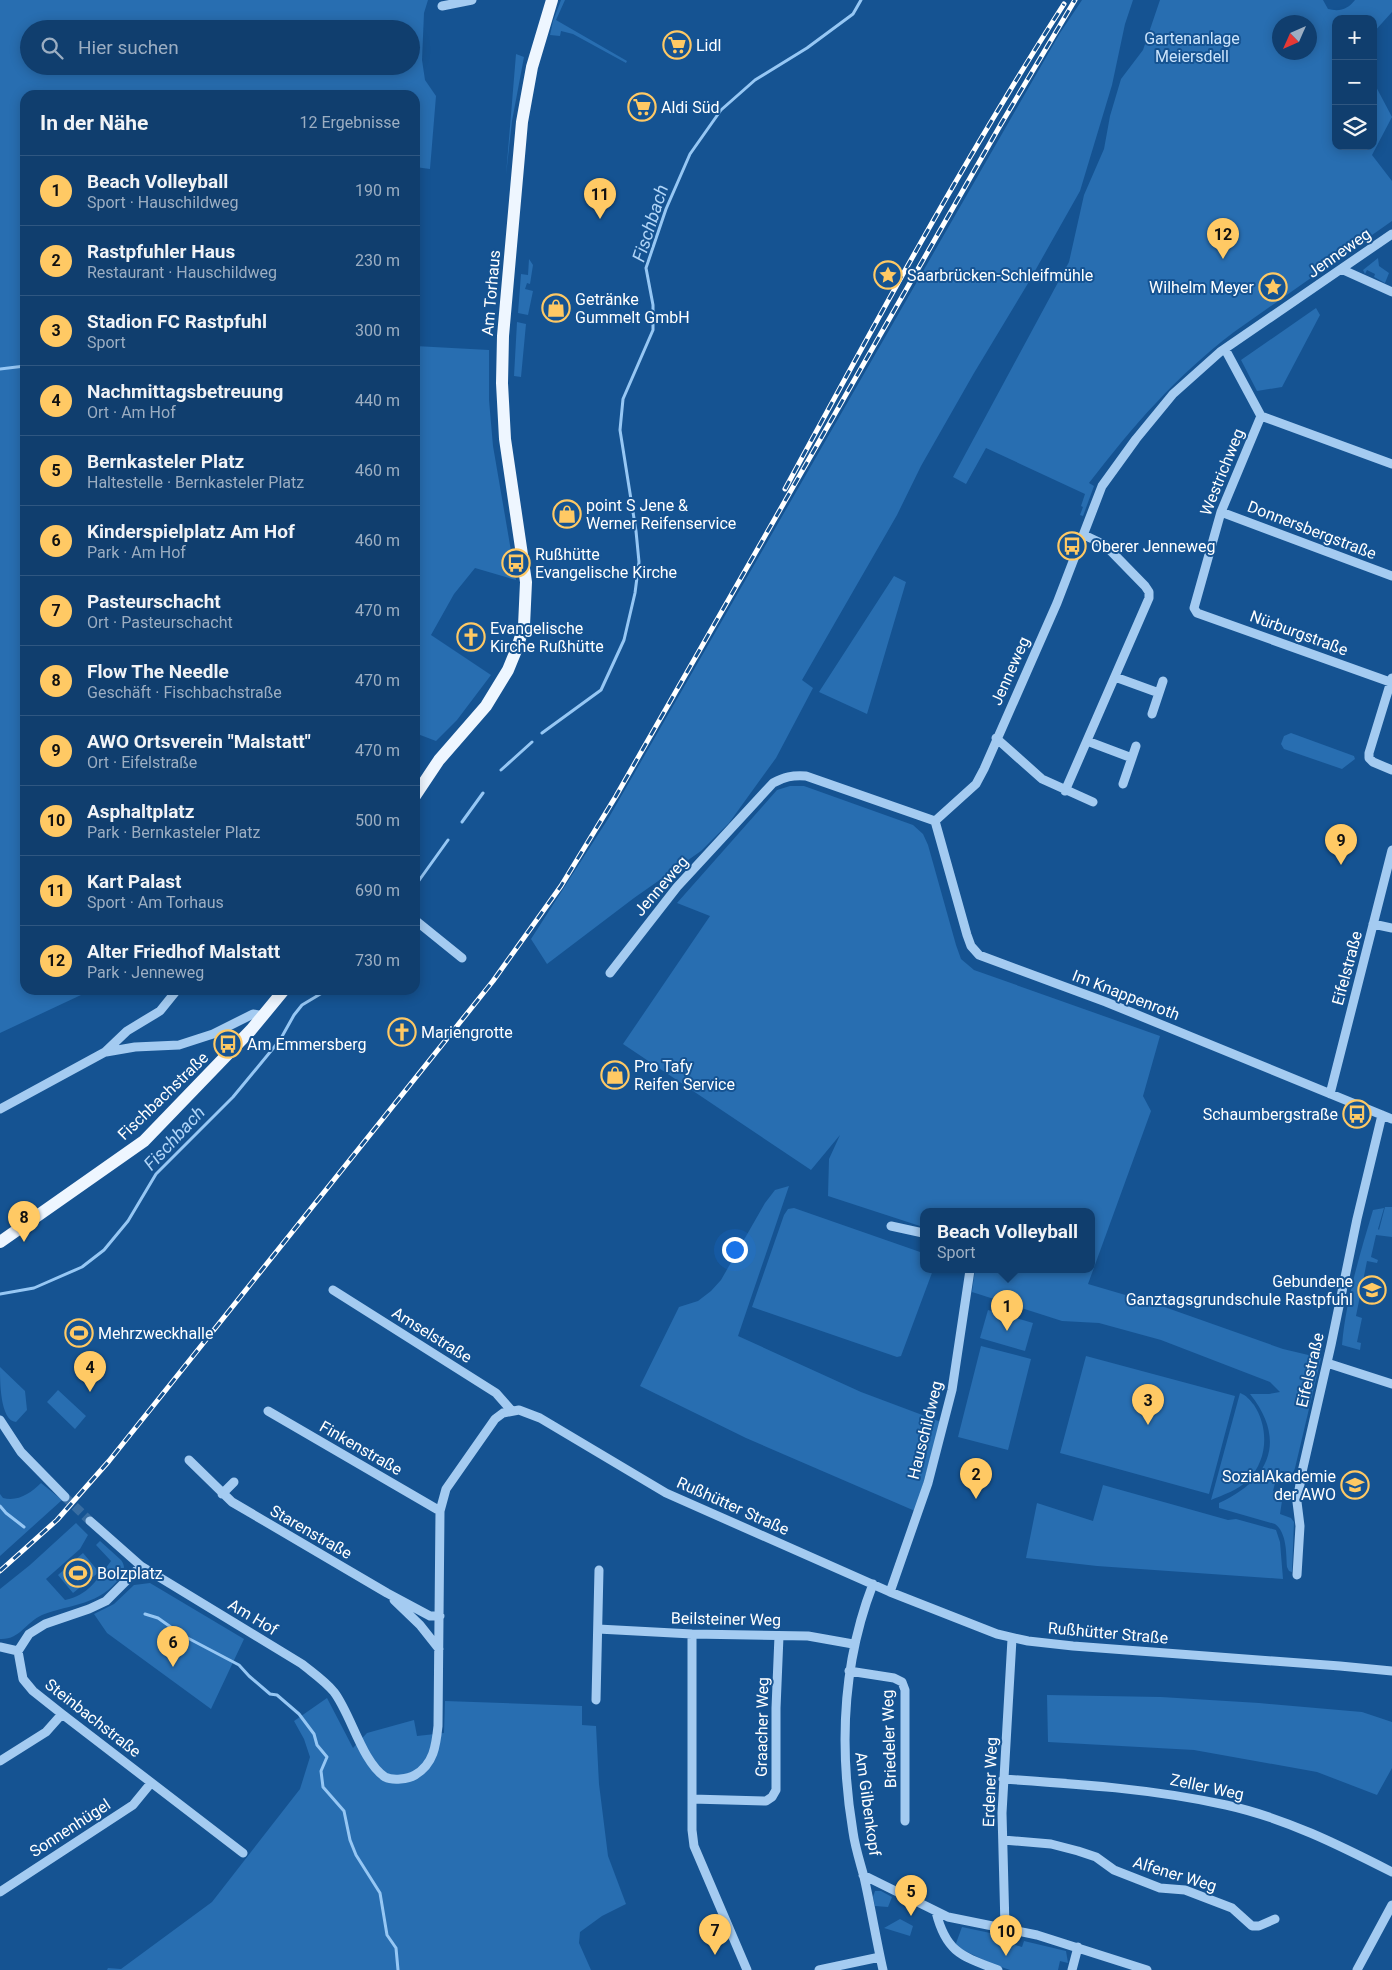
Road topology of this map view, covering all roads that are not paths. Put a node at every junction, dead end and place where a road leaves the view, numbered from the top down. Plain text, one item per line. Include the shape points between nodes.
1 (472, 0) edge
2 (552, 0) edge
3 (442, 6) dead end
4 (1392, 234) edge
5 (1342, 269) junction
6 (1392, 292) edge
7 (1225, 349) junction
8 (1261, 416) junction
9 (1392, 464) edge
10 (1222, 512) junction
11 (1084, 535) junction
12 (1392, 576) edge
13 (1197, 613) joint
14 (1115, 677) junction
15 (1391, 680) edge
16 (1163, 681) dead end
17 (1159, 693) junction
18 (1152, 714) dead end
19 (996, 738) junction
20 (1087, 741) junction
21 (1136, 746) dead end
22 (1132, 758) junction
23 (1392, 770) edge
24 (1123, 784) dead end
25 (420, 788) edge
26 (1065, 791) junction
27 (1094, 802) dead end
28 (935, 821) junction
29 (1392, 850) edge
30 (420, 924) edge
31 (1374, 924) junction
32 (1392, 928) edge
33 (462, 958) dead end
34 (610, 973) dead end
35 (173, 995) edge
36 (280, 995) edge
37 (264, 1016) junction
38 (105, 1052) junction
39 (1330, 1094) junction
40 (0, 1109) edge
41 (1382, 1115) junction
42 (1392, 1119) edge
43 (891, 1226) dead end
44 (920, 1232) edge
45 (0, 1242) edge
46 (970, 1273) edge
47 (333, 1290) dead end
48 (1327, 1363) junction
49 (1392, 1384) edge
50 (268, 1410) dead end
51 (512, 1410) junction
52 (0, 1420) edge
53 (189, 1460) dead end
54 (234, 1482) dead end
55 (222, 1494) junction
56 (65, 1497) tunnel mouth
57 (440, 1511) junction
58 (90, 1521) tunnel mouth
59 (140, 1566) junction
60 (599, 1570) dead end
61 (1297, 1575) dead end
62 (873, 1584) junction
63 (890, 1592) junction
64 (387, 1593) junction
65 (440, 1616) junction
66 (598, 1629) junction
67 (692, 1634) junction
68 (779, 1636) junction
69 (1012, 1638) junction
70 (853, 1644) junction
71 (0, 1647) edge
72 (440, 1650) junction
73 (18, 1651) junction
74 (849, 1671) junction
75 (1392, 1671) edge
76 (596, 1700) dead end
77 (62, 1714) junction
78 (0, 1761) edge
79 (1004, 1779) junction
80 (151, 1783) junction
81 (692, 1799) junction
82 (905, 1821) dead end
83 (1003, 1840) junction
84 (244, 1853) dead end
85 (1392, 1872) edge
86 (863, 1875) junction
87 (0, 1892) edge
88 (1392, 1905) edge
89 (936, 1912) junction
90 (1275, 1919) dead end
91 (1005, 1927) junction
92 (1078, 1947) junction
93 (880, 1957) junction
94 (747, 1970) edge
95 (819, 1970) edge
96 (882, 1970) edge
97 (998, 1970) edge
98 (1072, 1970) edge
99 (1147, 1970) edge
100 (1357, 1970) edge

1 - 3 street
2 - 25 main road, Am Torhaus via 532,68 522,122 503,336 505,439 527,592 524,626 508,670 486,706 439,760
4 - 5 street, Jenneweg
5 - 6 street
5 - 7 street, Jenneweg
7 - 8 street, Westrichweg
7 - 11 street, Jenneweg via 1173,394 1136,439 1102,486
8 - 9 street
8 - 10 street, Westrichweg
10 - 12 street, Donnersbergstraße
10 - 13 street, Westrichweg via 1194,608
11 - 14 street via 1110,549 1149,592 1150,598
11 - 19 street, Jenneweg
13 - 15 street, Nürburgstraße
14 - 17 street
14 - 20 street
15 - 23 street via 1368,753 1373,762
16 - 17 street
17 - 18 street
19 - 26 street via 1037,776
19 - 28 street, Jenneweg via 976,784
20 - 22 street
20 - 26 street
21 - 22 street
22 - 24 street
26 - 27 street
28 - 34 street, Jenneweg via 806,776 782,778 773,783 678,887
28 - 39 street, Im Knappenroth via 968,935 979,955 1106,1002
29 - 31 street, Eifelstraße
30 - 33 street
31 - 32 street
31 - 39 street, Eifelstraße
35 - 38 street via 160,1011 127,1031
36 - 37 main road, Fischbachstraße
37 - 38 street via 253,1014 213,1034 179,1045
37 - 45 main road, Fischbachstraße via 144,1141
38 - 40 street
39 - 41 street, Im Knappenroth
41 - 42 street, Im Knappenroth
41 - 48 street, Eifelstraße
43 - 44 street
46 - 63 street, Hauschildweg via 950,1399 928,1483
47 - 51 street, Amselstraße via 496,1393
48 - 49 street
48 - 61 street, Eifelstraße via 1297,1502 1300,1526
50 - 57 street, Finkenstraße
51 - 57 street via 495,1419 446,1489
51 - 62 street, Rußhütter Straße via 526,1411 540,1418 666,1493
52 - 56 street via 21,1452
53 - 55 street, Starenstraße
54 - 55 street
55 - 64 street, Starenstraße
57 - 65 street
58 - 59 street, Am Hof
59 - 72 street, Am Hof via 321,1678 335,1693 373,1765 386,1777 396,1779 415,1775 427,1766 436,1748
59 - 73 street via 109,1598 45,1624 29,1634
60 - 66 street
62 - 63 street, Rußhütter Straße
62 - 70 street, Am Gilbenkopf
63 - 69 street, Rußhütter Straße
64 - 65 street, Starenstraße via 430,1616
64 - 72 street, Starenstraße
65 - 72 street
66 - 67 street, Beilsteiner Weg
66 - 76 street
67 - 68 street, Beilsteiner Weg
67 - 81 street
68 - 70 street, Beilsteiner Weg via 808,1636
68 - 81 street, Graacher Weg via 776,1790 766,1800
69 - 75 street, Rußhütter Straße via 1073,1646
69 - 79 street, Erdener Weg
70 - 74 street, Am Gilbenkopf
71 - 73 street
73 - 77 street, Steinbachstraße via 23,1679
74 - 82 street, Briedeler Weg via 894,1678 902,1682 905,1690
74 - 86 street, Am Gilbenkopf via 845,1769 853,1833
77 - 78 street via 46,1732
77 - 80 street, Steinbachstraße
79 - 83 street, Erdener Weg
79 - 85 street, Zeller Weg via 1150,1791 1228,1806 1340,1845
80 - 84 street, Steinbachstraße
80 - 87 street, Sonnenhügel via 133,1805
81 - 94 street via 694,1846
83 - 90 street, Alfener Weg via 1051,1844 1096,1857 1114,1870 1160,1888 1185,1890 1232,1908 1252,1926
83 - 91 street, Erdener Weg
86 - 89 street
86 - 93 street, Am Gilbenkopf
88 - 100 street
89 - 91 street
89 - 97 street via 951,1947 967,1958
91 - 92 street
92 - 98 street
92 - 99 street
93 - 95 street
93 - 96 street, Am Gilbenkopf

